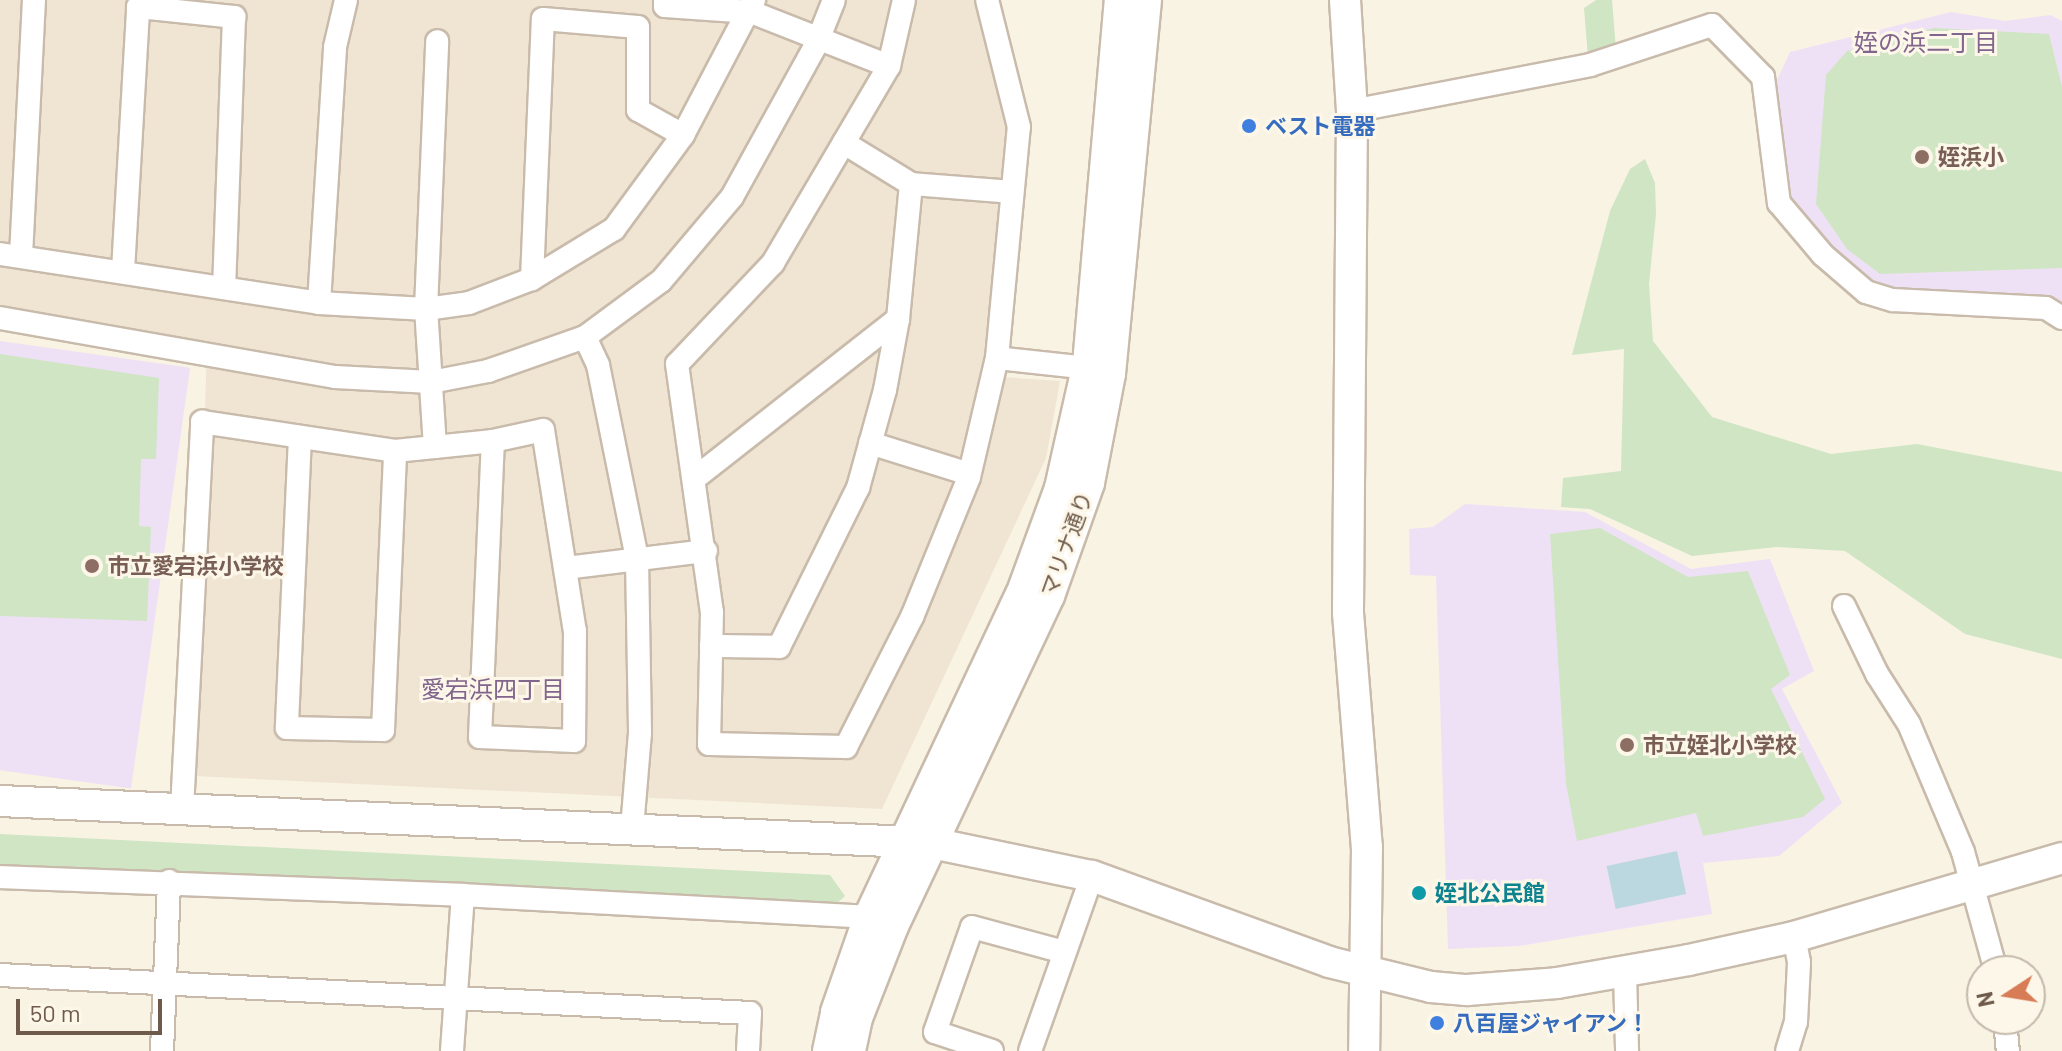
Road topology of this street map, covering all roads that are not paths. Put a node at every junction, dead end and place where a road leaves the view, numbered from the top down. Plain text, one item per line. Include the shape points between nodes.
1 (34, 0) edge
2 (346, 0) edge
3 (665, 0) edge
4 (834, 0) edge
5 (904, 0) edge
6 (987, 0) edge
7 (1120, 0) edge
8 (1146, 0) edge
9 (1345, 0) edge
10 (752, 6) edge
11 (437, 41) dead end
12 (817, 41) junction
13 (889, 66) junction
14 (1352, 111) junction
15 (683, 135) junction
16 (844, 143) junction
17 (911, 184) junction
18 (1012, 192) junction
19 (11, 255) edge
20 (123, 271) junction
21 (532, 279) junction
22 (224, 287) junction
23 (319, 303) junction
24 (426, 309) junction
25 (0, 318) edge
26 (2062, 318) edge
27 (898, 319) junction
28 (585, 337) junction
29 (997, 358) junction
30 (1099, 369) junction
31 (431, 382) junction
32 (300, 437) junction
33 (493, 441) junction
34 (870, 443) junction
35 (435, 447) junction
36 (395, 451) junction
37 (969, 474) junction
38 (695, 478) junction
39 (706, 551) junction
40 (637, 559) junction
41 (565, 568) junction
42 (1844, 606) dead end
43 (711, 646) junction
44 (0, 801) edge
45 (182, 809) junction
46 (632, 829) junction
47 (919, 843) junction
48 (2062, 858) edge
49 (1092, 876) junction
50 (0, 877) edge
51 (169, 881) junction
52 (1972, 885) junction
53 (463, 895) junction
54 (869, 917) junction
55 (1794, 937) junction
56 (1064, 952) junction
57 (1992, 955) edge
58 (1368, 972) junction
59 (1625, 972) junction
60 (0, 975) edge
61 (165, 987) junction
62 (455, 999) junction
63 (162, 1051) edge
64 (452, 1051) edge
65 (748, 1051) edge
66 (828, 1051) edge
67 (850, 1051) edge
68 (992, 1051) edge
69 (1030, 1051) edge
70 (1364, 1051) edge
71 (1627, 1051) edge
72 (1787, 1051) edge

1 - 19 street
2 - 23 street via 335,47
3 - 10 street via 665,6
4 - 12 street
5 - 13 street
6 - 18 street via 1019,127
7 - 30 street, マリナ通り
8 - 30 street, マリナ通り
9 - 14 street
10 - 12 street
10 - 15 street
11 - 24 street
12 - 13 street
12 - 28 street via 732,197 661,281
13 - 16 street
14 - 26 street via 1590,65 1712,25 1763,77 1779,203 1823,255 1866,292 1893,300 2046,308
14 - 58 street via 1348,613 1367,847
15 - 21 street via 614,229
15 - 21 street via 638,110 638,27 543,19
16 - 17 street
16 - 38 street via 773,263 677,364
17 - 18 street
17 - 27 street
18 - 29 street
19 - 20 street
20 - 22 street
20 - 22 street via 138,7 234,17
21 - 24 street via 469,303
22 - 23 street
23 - 24 street
24 - 31 street
25 - 31 street via 335,377
27 - 34 street
27 - 38 street
28 - 31 street via 488,371
28 - 40 street via 598,365
29 - 30 street
29 - 37 street
30 - 47 street, マリナ通り via 1024,587
31 - 35 street
32 - 36 street
32 - 36 street via 287,728 383,730
32 - 45 street via 202,422
33 - 35 street
33 - 41 street via 543,430
33 - 41 street via 480,737 574,741 575,631
34 - 37 street
34 - 43 street via 858,488 779,647
35 - 36 street
37 - 43 street via 912,617 846,747 709,744
38 - 39 street
39 - 40 street
39 - 43 street
40 - 41 street
40 - 46 street via 640,733
42 - 52 street via 1909,724
44 - 45 street
45 - 46 street
46 - 47 street
47 - 49 street
47 - 54 street, マリナ通り
47 - 67 street, マリナ通り
48 - 52 street
49 - 56 street
49 - 58 street
50 - 51 street
51 - 53 street
51 - 61 street
52 - 55 street
52 - 57 street
53 - 54 street
53 - 62 street
54 - 66 street, マリナ通り
55 - 59 street
55 - 72 street via 1799,962 1796,1022
56 - 68 street via 972,927 935,1032
56 - 69 street
58 - 59 street via 1467,990
58 - 70 street
59 - 71 street
60 - 61 street
61 - 62 street
61 - 63 street
62 - 64 street
62 - 65 street via 750,1013

